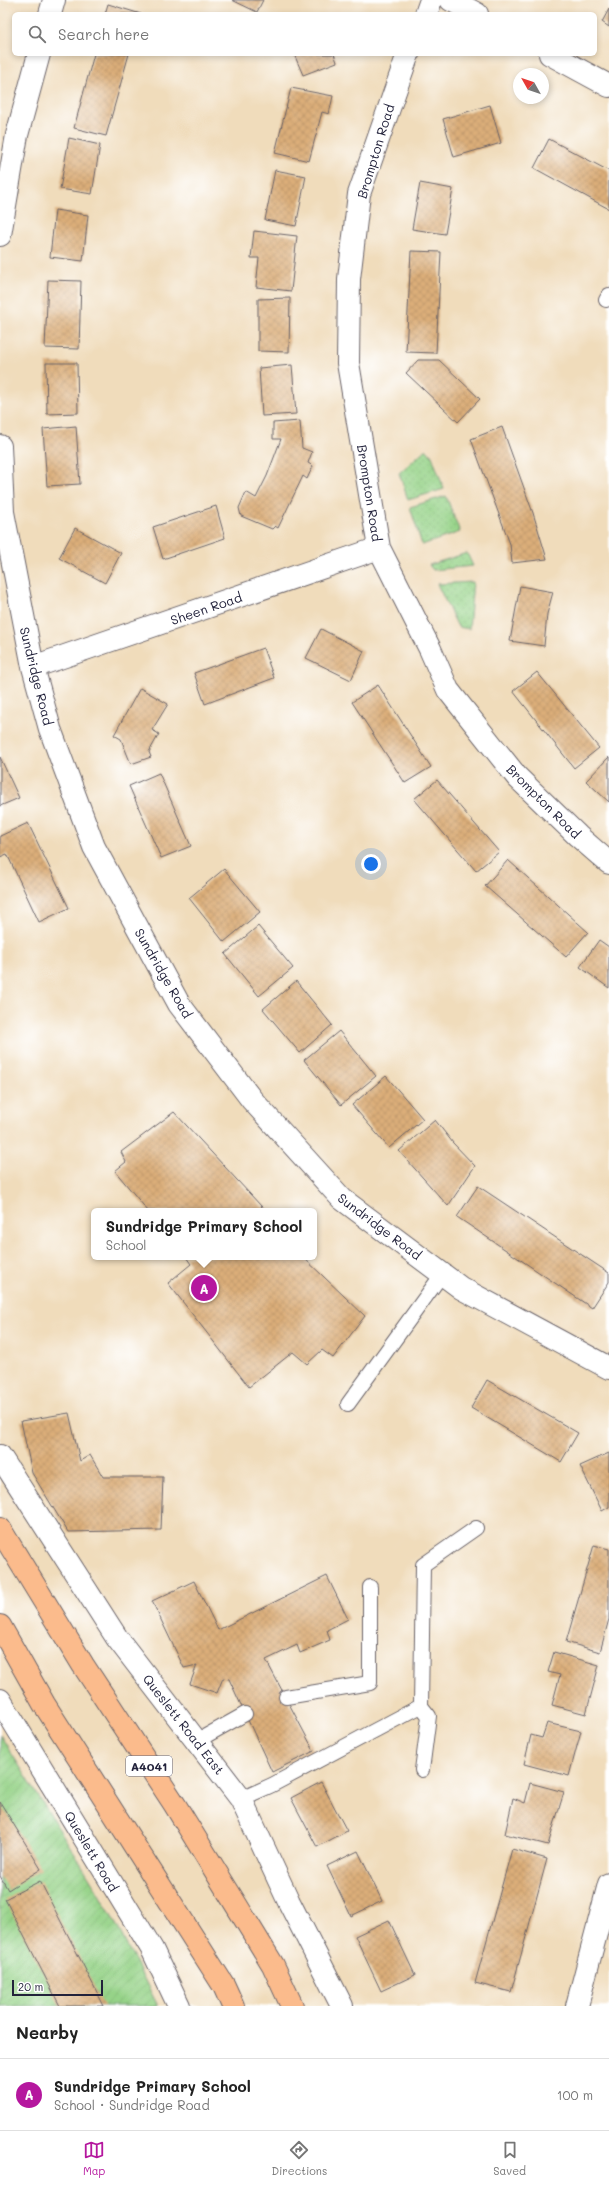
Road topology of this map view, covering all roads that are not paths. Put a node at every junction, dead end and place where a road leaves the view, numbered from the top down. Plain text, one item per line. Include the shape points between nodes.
1 (54, 0) edge
2 (431, 0) edge
3 (452, 0) edge
4 (51, 12) edge
5 (427, 12) edge
6 (473, 12) edge
7 (38, 56) edge
8 (407, 56) edge
9 (554, 56) edge
10 (609, 86) edge
11 (0, 234) edge
12 (0, 446) edge
13 (379, 548) junction
14 (33, 667) junction
15 (609, 863) edge
16 (442, 1273) junction
17 (609, 1368) edge
18 (348, 1404) dead end
19 (0, 1456) edge
20 (476, 1528) dead end
21 (0, 1529) edge
22 (370, 1587) dead end
23 (0, 1626) edge
24 (286, 1697) dead end
25 (0, 1700) edge
26 (421, 1706) junction
27 (245, 1714) dead end
28 (195, 1742) junction
29 (422, 1770) dead end
30 (241, 1799) junction
31 (609, 1884) edge
32 (179, 2006) edge
33 (233, 2006) edge
34 (292, 2006) edge
35 (342, 2006) edge
36 (577, 2006) edge

1 - 4 street
2 - 5 street
3 - 6 street
7 - 11 street via 17,135
8 - 13 street, Brompton Road via 359,194 349,279 348,363
9 - 10 street
12 - 14 street, Sundridge Road via 3,512
13 - 14 street, Sheen Road
13 - 15 street, Brompton Road via 448,690 518,777
14 - 16 street, Sundridge Road via 50,729 94,848 179,1004 252,1100 342,1199
16 - 17 street, Sundridge Road via 461,1288
16 - 18 lane
19 - 28 street, Queslett Road East via 117,1638
20 - 26 lane via 423,1565
21 - 34 highway, A4041 via 83,1665 175,1805 273,1966
22 - 24 lane via 370,1683
23 - 33 highway via 44,1704 224,1986
25 - 32 street, Queslett Road via 152,1949
26 - 29 lane via 429,1716
26 - 30 lane
27 - 28 lane
28 - 30 street, Queslett Road East via 221,1771
30 - 35 street, Queslett Road East via 289,1902
31 - 36 street

